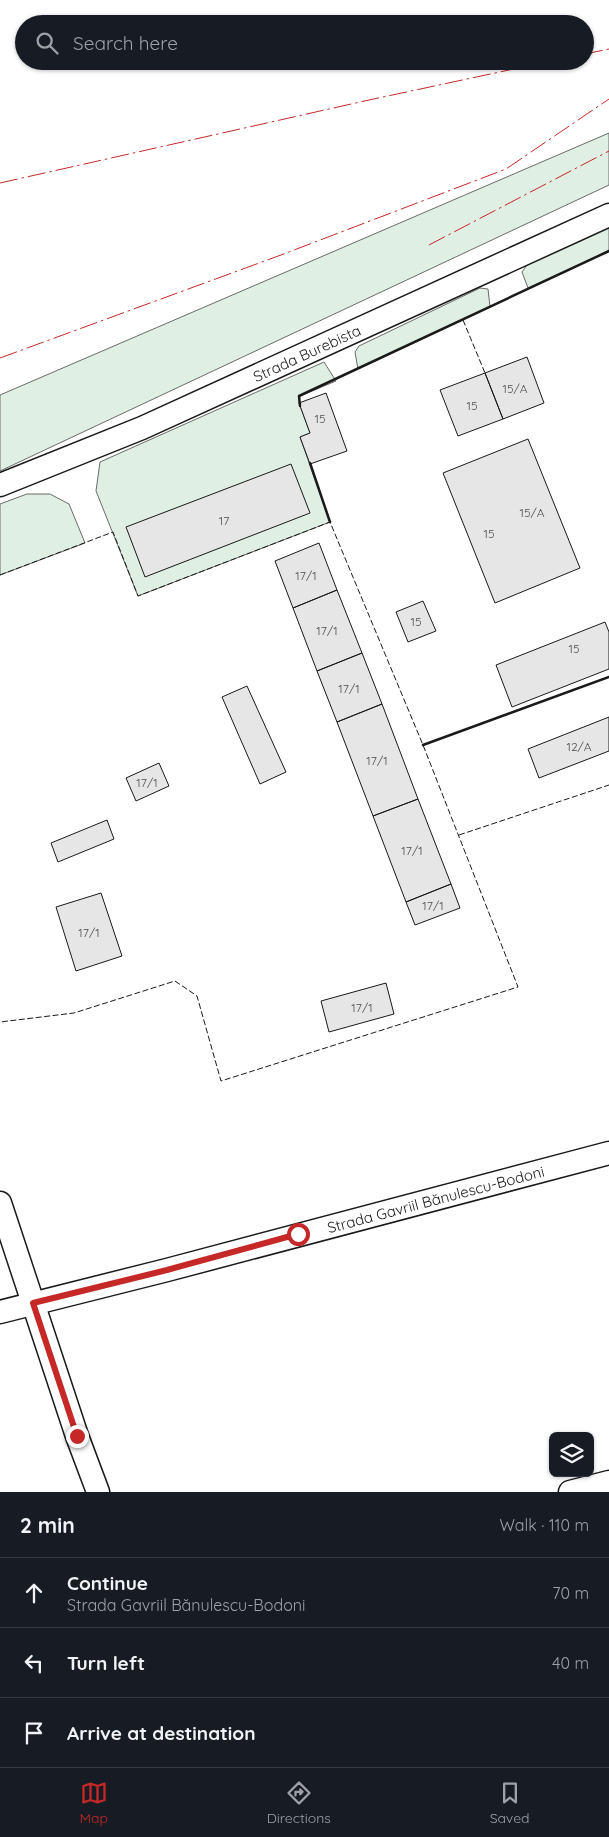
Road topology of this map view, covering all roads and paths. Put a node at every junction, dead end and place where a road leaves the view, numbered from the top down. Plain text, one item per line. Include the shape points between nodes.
1 (609, 215) edge
2 (0, 485) edge
3 (609, 1153) edge
4 (0, 1203) edge
5 (33, 1303) junction
6 (0, 1312) edge
7 (609, 1482) edge
8 (98, 1492) edge
9 (570, 1492) edge

1 - 2 street, Strada Burebista via 142,428
3 - 5 street, Strada Gavriil Bănulescu-Bodoni
4 - 5 street
5 - 6 street, Strada Gavriil Bănulescu-Bodoni
5 - 8 street
7 - 9 street

